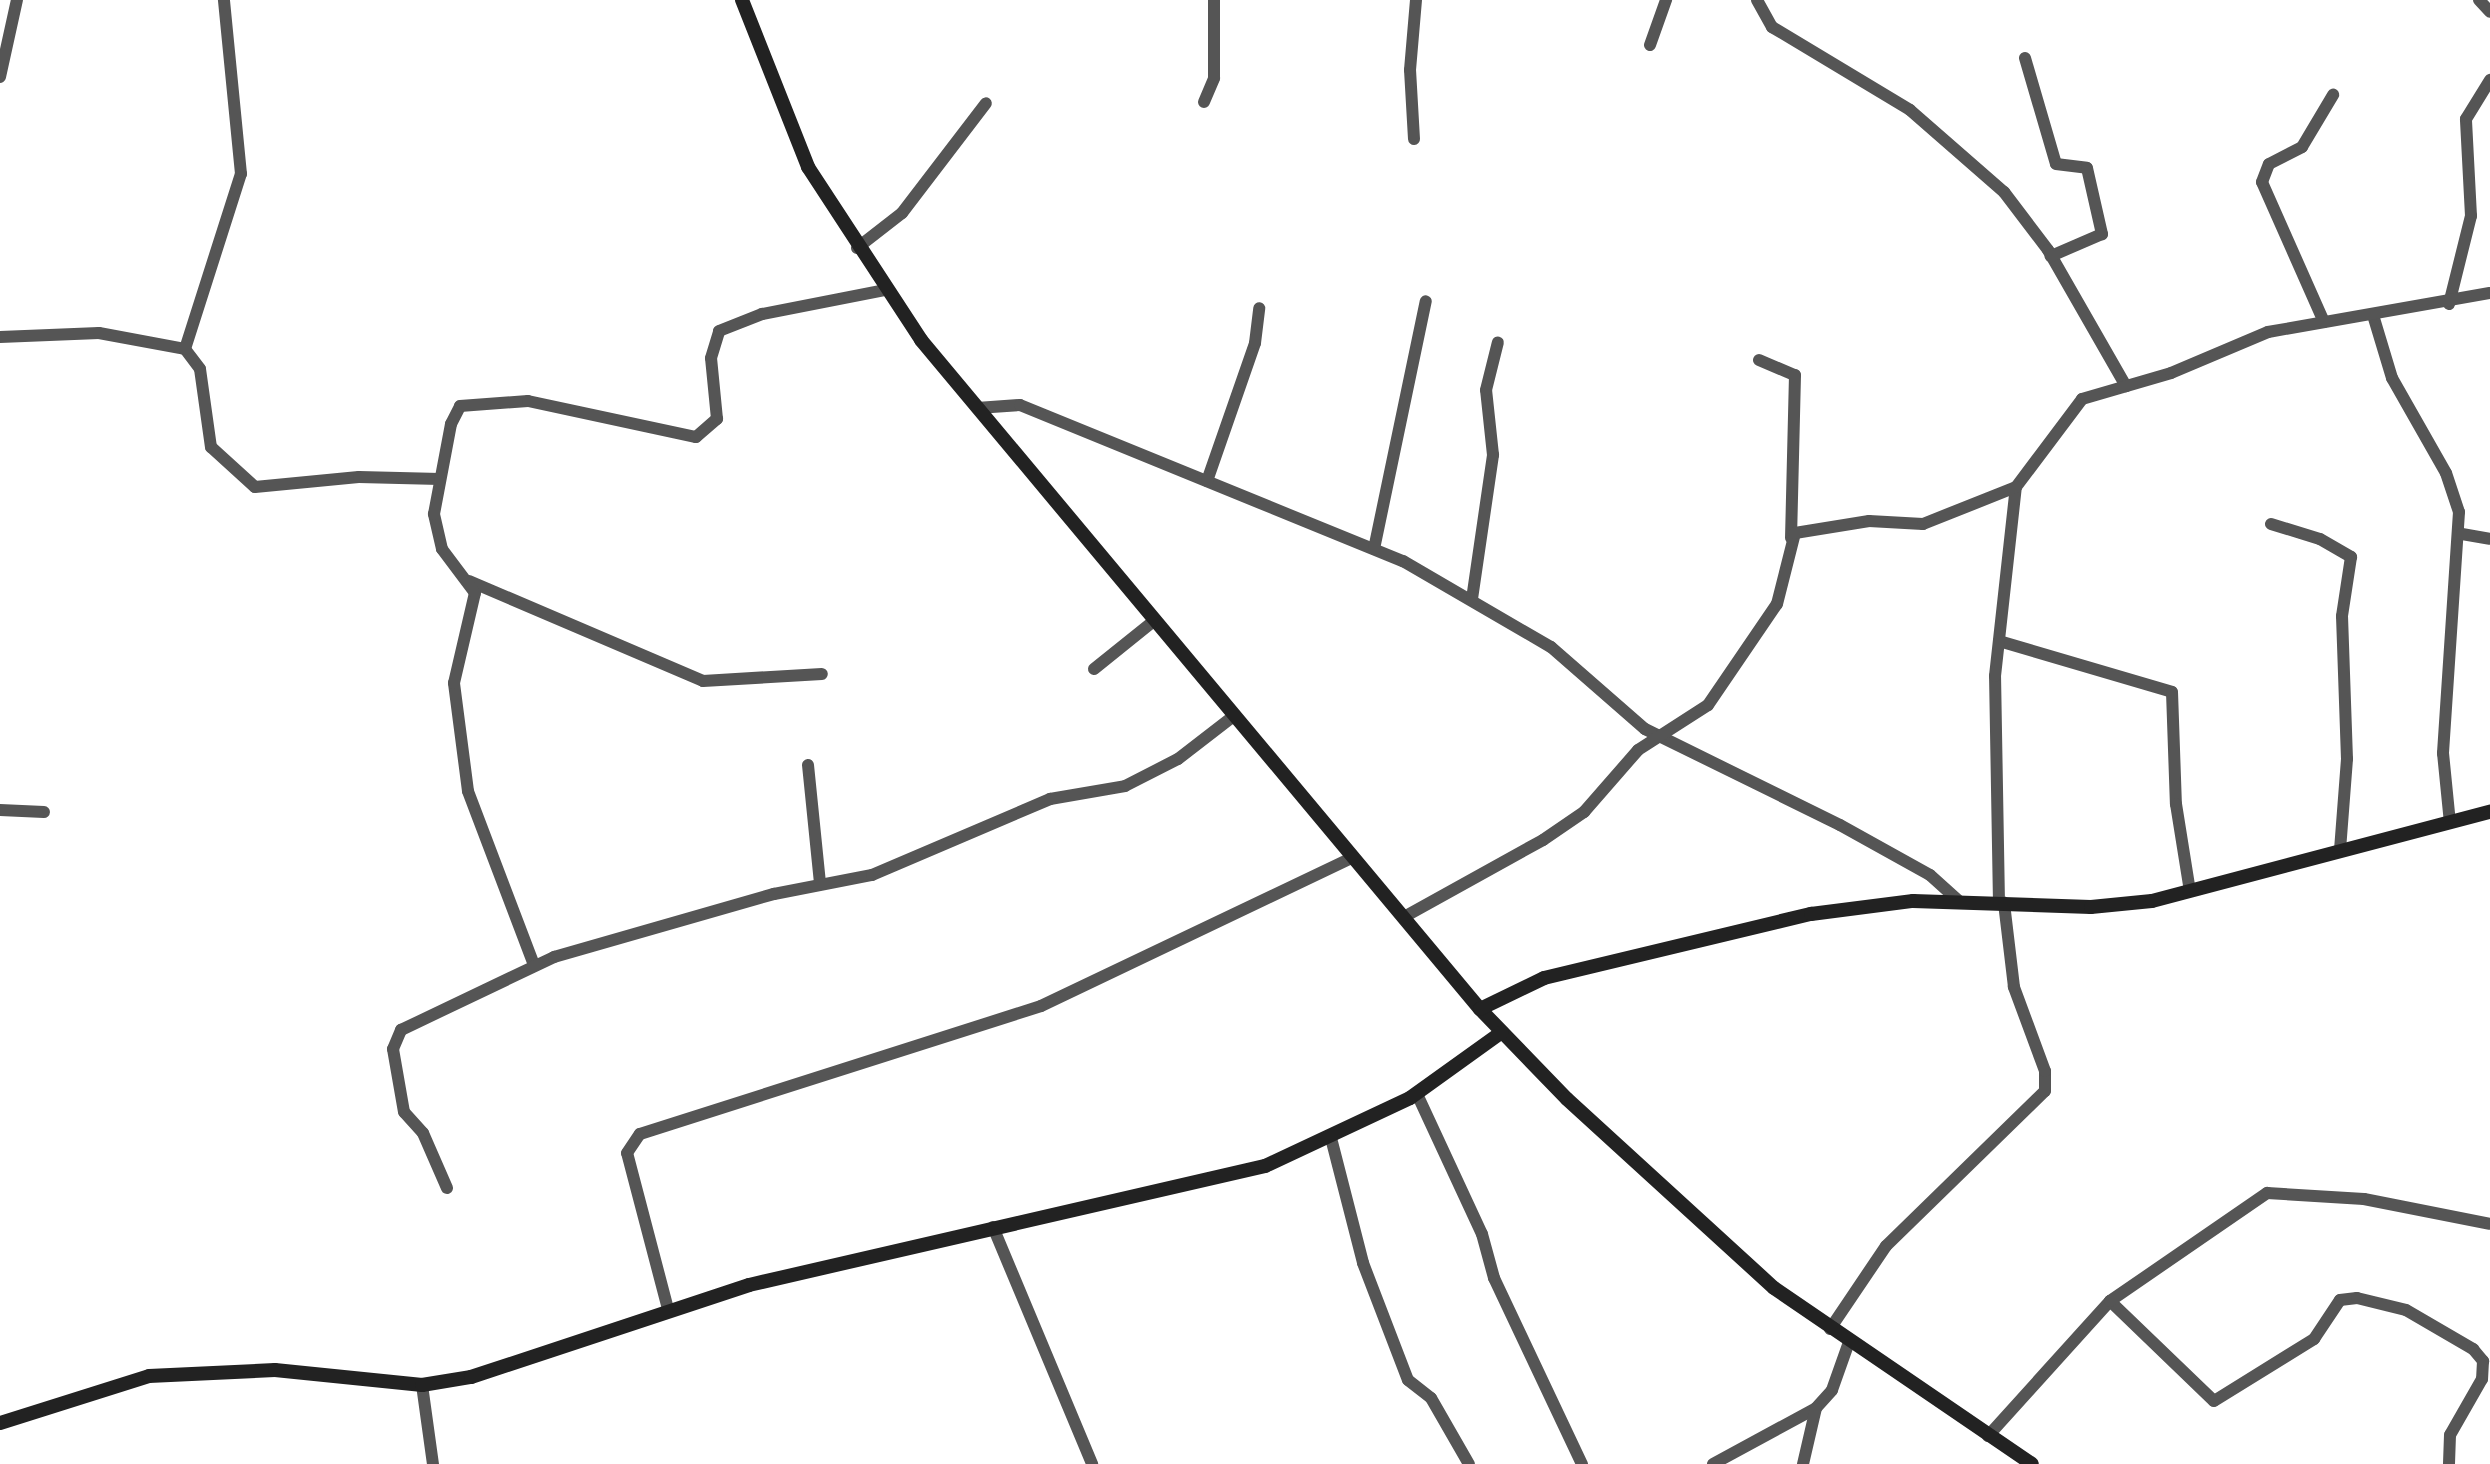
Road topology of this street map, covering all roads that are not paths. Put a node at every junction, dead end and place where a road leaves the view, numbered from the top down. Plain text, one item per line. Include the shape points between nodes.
1 (17, 0) edge
2 (224, 0) edge
3 (742, 0) edge
4 (1214, 0) edge
5 (1416, 0) edge
6 (1666, 0) edge
7 (1757, 0) edge
8 (2479, 0) edge
9 (2490, 12) edge
10 (1650, 45) dead end
11 (2025, 58) dead end
12 (0, 77) edge
13 (2490, 80) edge
14 (2333, 95) dead end
15 (1204, 102) dead end
16 (986, 103) dead end
17 (1415, 139) dead end
18 (857, 248) junction
19 (2051, 256) junction
20 (886, 290) junction
21 (2490, 293) edge
22 (1426, 301) dead end
23 (2449, 304) junction
24 (1259, 308) dead end
25 (2373, 316) junction
26 (2324, 322) junction
27 (0, 337) edge
28 (1498, 342) dead end
29 (185, 349) junction
30 (1759, 360) dead end
31 (2126, 386) junction
32 (977, 408) junction
33 (440, 479) junction
34 (1207, 481) junction
35 (2016, 487) junction
36 (2271, 524) dead end
37 (2462, 534) junction
38 (1791, 538) junction
39 (2490, 539) edge
40 (1374, 549) junction
41 (467, 581) junction
42 (1472, 599) junction
43 (1155, 620) junction
44 (1999, 641) junction
45 (1094, 669) dead end
46 (822, 674) dead end
47 (1235, 715) junction
48 (1657, 736) junction
49 (808, 765) dead end
50 (0, 810) edge
51 (44, 812) dead end
52 (2490, 812) edge
53 (2450, 824) junction
54 (2340, 849) junction
55 (1353, 857) junction
56 (820, 884) junction
57 (2190, 891) junction
58 (1960, 902) junction
59 (2002, 903) junction
60 (1404, 917) junction
61 (534, 965) junction
62 (1480, 1009) junction
63 (1502, 1032) junction
64 (1417, 1094) junction
65 (1331, 1138) junction
66 (447, 1188) dead end
67 (2490, 1224) edge
68 (993, 1227) junction
69 (2110, 1301) junction
70 (668, 1309) junction
71 (1830, 1329) junction
72 (1849, 1342) junction
73 (422, 1385) junction
74 (1816, 1408) junction
75 (0, 1423) edge
76 (1989, 1436) junction
77 (433, 1464) edge
78 (1092, 1464) edge
79 (1469, 1464) edge
80 (1582, 1464) edge
81 (1713, 1464) edge
82 (1803, 1464) edge
83 (2032, 1464) edge
84 (2449, 1464) edge

1 - 12 street
2 - 29 street via 241,174
3 - 18 main road via 808,167
4 - 15 street via 1214,78
5 - 17 street via 1410,70
6 - 10 street
7 - 19 street via 1772,27 1910,110 1989,177
8 - 9 street
11 - 19 street via 2056,164 2087,168 2102,234
13 - 23 street via 2466,118 2472,216
14 - 26 street via 2302,147 2269,164 2262,182
16 - 18 street via 902,213
18 - 20 main road
19 - 31 street
20 - 32 main road
20 - 33 street via 762,314 719,331 711,358 717,419 709,433 667,433 528,401 482,401 460,406 455,415
21 - 23 street
22 - 40 street
23 - 25 street
24 - 34 street via 1255,343
25 - 26 street
25 - 37 street via 2392,378 2446,473
26 - 31 street via 2268,332
27 - 29 street via 99,333
28 - 42 street via 1486,390 1494,446
29 - 33 street via 200,369 211,447 255,487 359,477
30 - 38 street via 1795,374
31 - 35 street via 2082,399
32 - 34 street via 1020,405
32 - 43 main road
33 - 41 street via 436,532
34 - 40 street
35 - 38 street via 1923,524 1852,523 1802,530
35 - 44 street
36 - 54 street via 2320,539 2351,557 2342,615 2347,760
37 - 39 street
37 - 53 street via 2443,753
38 - 48 street via 1777,604 1708,705
40 - 42 street
41 - 46 street via 703,681
41 - 61 street via 476,599 454,682 471,813
42 - 48 street via 1551,647
43 - 45 street
43 - 47 main road
44 - 57 street via 2172,692 2176,804
44 - 59 street via 1994,719
47 - 55 main road
47 - 56 street via 1178,759 1125,786 1050,799 872,875
48 - 58 street via 1840,825 1930,875
48 - 60 street via 1574,819
49 - 56 street
50 - 51 street
52 - 53 main road
53 - 54 main road
54 - 57 main road
55 - 60 main road
55 - 70 street via 1041,1006 640,1134 627,1153
56 - 61 street
57 - 59 main road via 2091,907
58 - 59 main road
58 - 62 main road via 1811,914 1544,978
59 - 71 street via 2014,987 2045,1071 2045,1091 1886,1246
60 - 62 main road
61 - 66 street via 395,1037 404,1112 424,1133
62 - 63 main road
63 - 64 main road
63 - 71 main road via 1765,1279
64 - 65 main road
64 - 80 street via 1482,1234 1494,1278
65 - 68 main road via 1265,1166
65 - 79 street via 1363,1263 1408,1380 1431,1398
67 - 69 street via 2364,1199 2267,1193
68 - 70 main road
68 - 78 street
69 - 76 street
69 - 84 street via 2214,1401 2314,1339 2340,1300 2357,1298 2406,1310 2473,1349 2483,1361 2482,1379 2450,1435
70 - 73 main road via 471,1377
71 - 72 main road
72 - 74 street via 1832,1390
72 - 76 main road
73 - 75 main road via 208,1370 116,1382
73 - 77 street
74 - 81 street
74 - 82 street
76 - 83 main road

